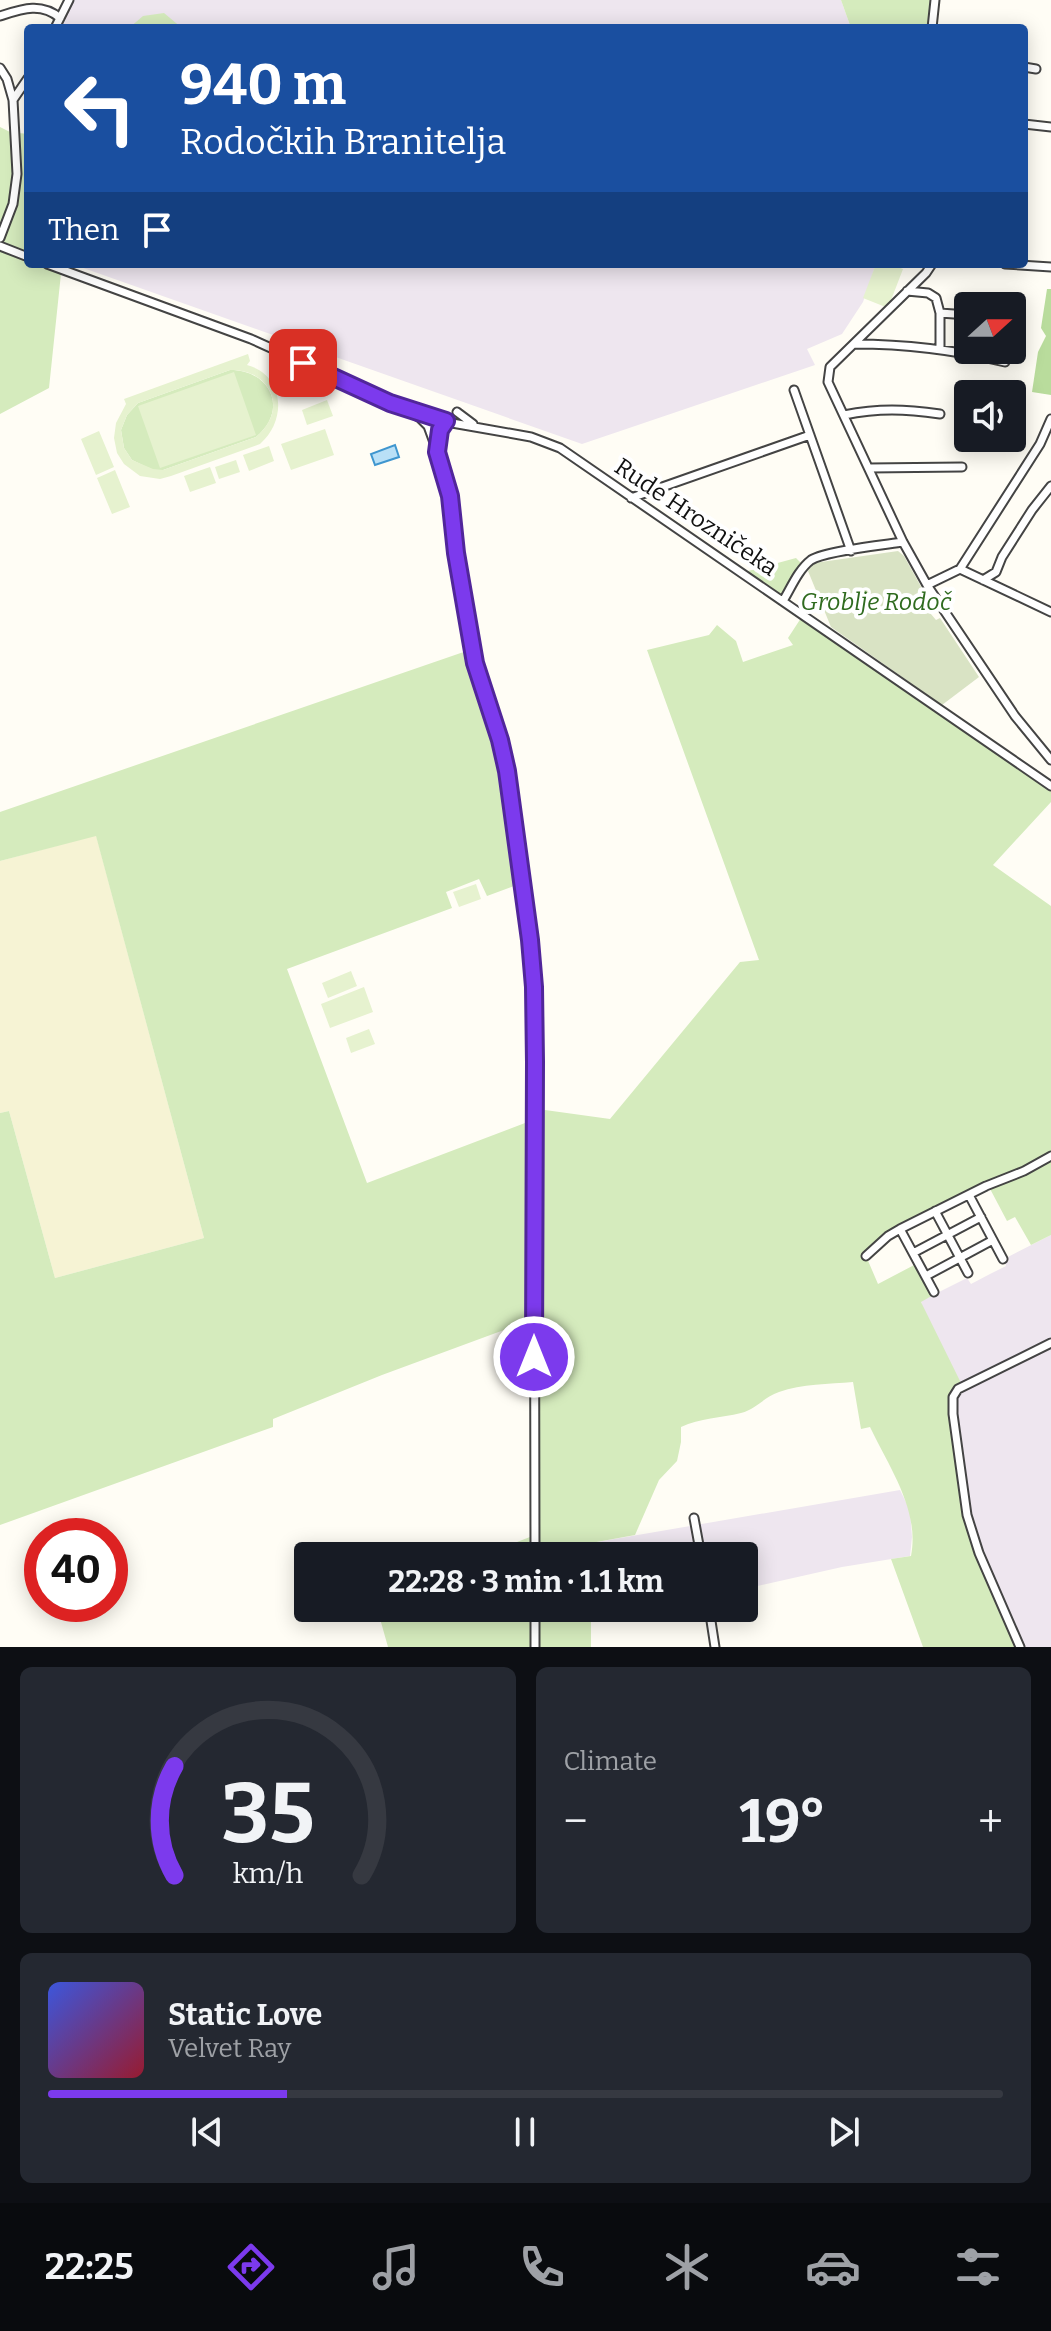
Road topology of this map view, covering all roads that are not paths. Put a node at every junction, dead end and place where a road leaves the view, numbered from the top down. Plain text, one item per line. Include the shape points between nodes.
1 (69, 0) edge
2 (935, 0) edge
3 (0, 16) edge
4 (60, 18) junction
5 (57, 24) edge
6 (932, 24) edge
7 (0, 68) edge
8 (1028, 68) edge
9 (1036, 69) dead end
10 (24, 84) edge
11 (13, 100) junction
12 (1028, 124) edge
13 (1051, 127) edge
14 (0, 238) edge
15 (0, 246) edge
16 (24, 255) edge
17 (1028, 266) edge
18 (1051, 267) edge
19 (58, 268) edge
20 (928, 268) edge
21 (907, 291) junction
22 (940, 313) junction
23 (954, 314) edge
24 (854, 344) junction
25 (940, 349) junction
26 (954, 352) edge
27 (794, 390) dead end
28 (395, 404) junction
29 (457, 412) dead end
30 (940, 414) dead end
31 (844, 415) junction
32 (1051, 419) edge
33 (441, 420) junction
34 (482, 428) junction
35 (431, 433) junction
36 (810, 435) junction
37 (437, 452) junction
38 (962, 467) dead end
39 (869, 468) junction
40 (1051, 486) edge
41 (631, 498) junction
42 (903, 542) junction
43 (851, 551) junction
44 (960, 569) junction
45 (983, 580) junction
46 (927, 585) junction
47 (783, 601) junction
48 (1051, 612) edge
49 (1051, 760) edge
50 (1051, 786) edge
51 (1051, 1156) edge
52 (969, 1195) junction
53 (935, 1211) junction
54 (981, 1217) junction
55 (900, 1229) junction
56 (948, 1235) junction
57 (993, 1240) junction
58 (913, 1253) junction
59 (866, 1256) dead end
60 (959, 1257) junction
61 (1003, 1259) dead end
62 (968, 1273) dead end
63 (926, 1276) junction
64 (934, 1292) dead end
65 (1051, 1343) edge
66 (694, 1518) dead end
67 (535, 1542) edge
68 (698, 1542) edge
69 (535, 1622) edge
70 (711, 1622) edge
71 (535, 1647) edge
72 (715, 1647) edge
73 (1020, 1647) edge

1 - 4 street
2 - 6 street
3 - 4 street via 40,7
4 - 5 street
7 - 11 street
8 - 9 street
10 - 11 street
11 - 14 street via 17,184
12 - 13 street
15 - 16 street
17 - 18 street
19 - 28 street via 251,339
20 - 21 street
21 - 22 street via 934,295
21 - 24 street
22 - 23 street
22 - 25 street
24 - 25 street
24 - 31 street via 828,371
25 - 26 street
27 - 36 street
28 - 33 street, Rude Hrozničeka
28 - 35 street via 420,418
29 - 34 street
30 - 31 street via 901,409
31 - 39 street
32 - 44 street
33 - 34 street, Rude Hrozničeka
33 - 35 street via 433,423
33 - 37 street
34 - 41 street, Rude Hrozničeka via 547,441
35 - 37 street
36 - 41 street
36 - 43 street
37 - 67 street via 450,496 475,663 507,771 534,987
38 - 39 street
39 - 42 street
40 - 45 street via 996,572
41 - 47 street, Rude Hrozničeka
42 - 43 street
42 - 46 street
43 - 47 street via 811,561
44 - 45 street
44 - 46 street
45 - 48 street
46 - 49 street
47 - 50 street, Rude Hrozničeka
51 - 52 street
52 - 53 street
52 - 54 street
53 - 55 street
53 - 56 street
54 - 56 street
54 - 57 street
55 - 58 street
55 - 59 street
56 - 58 street
56 - 60 street
57 - 60 street
57 - 61 street
58 - 63 street
60 - 62 street
60 - 63 street
63 - 64 street
65 - 73 street via 958,1389 953,1397 967,1515
66 - 68 street
69 - 71 street
70 - 72 street

